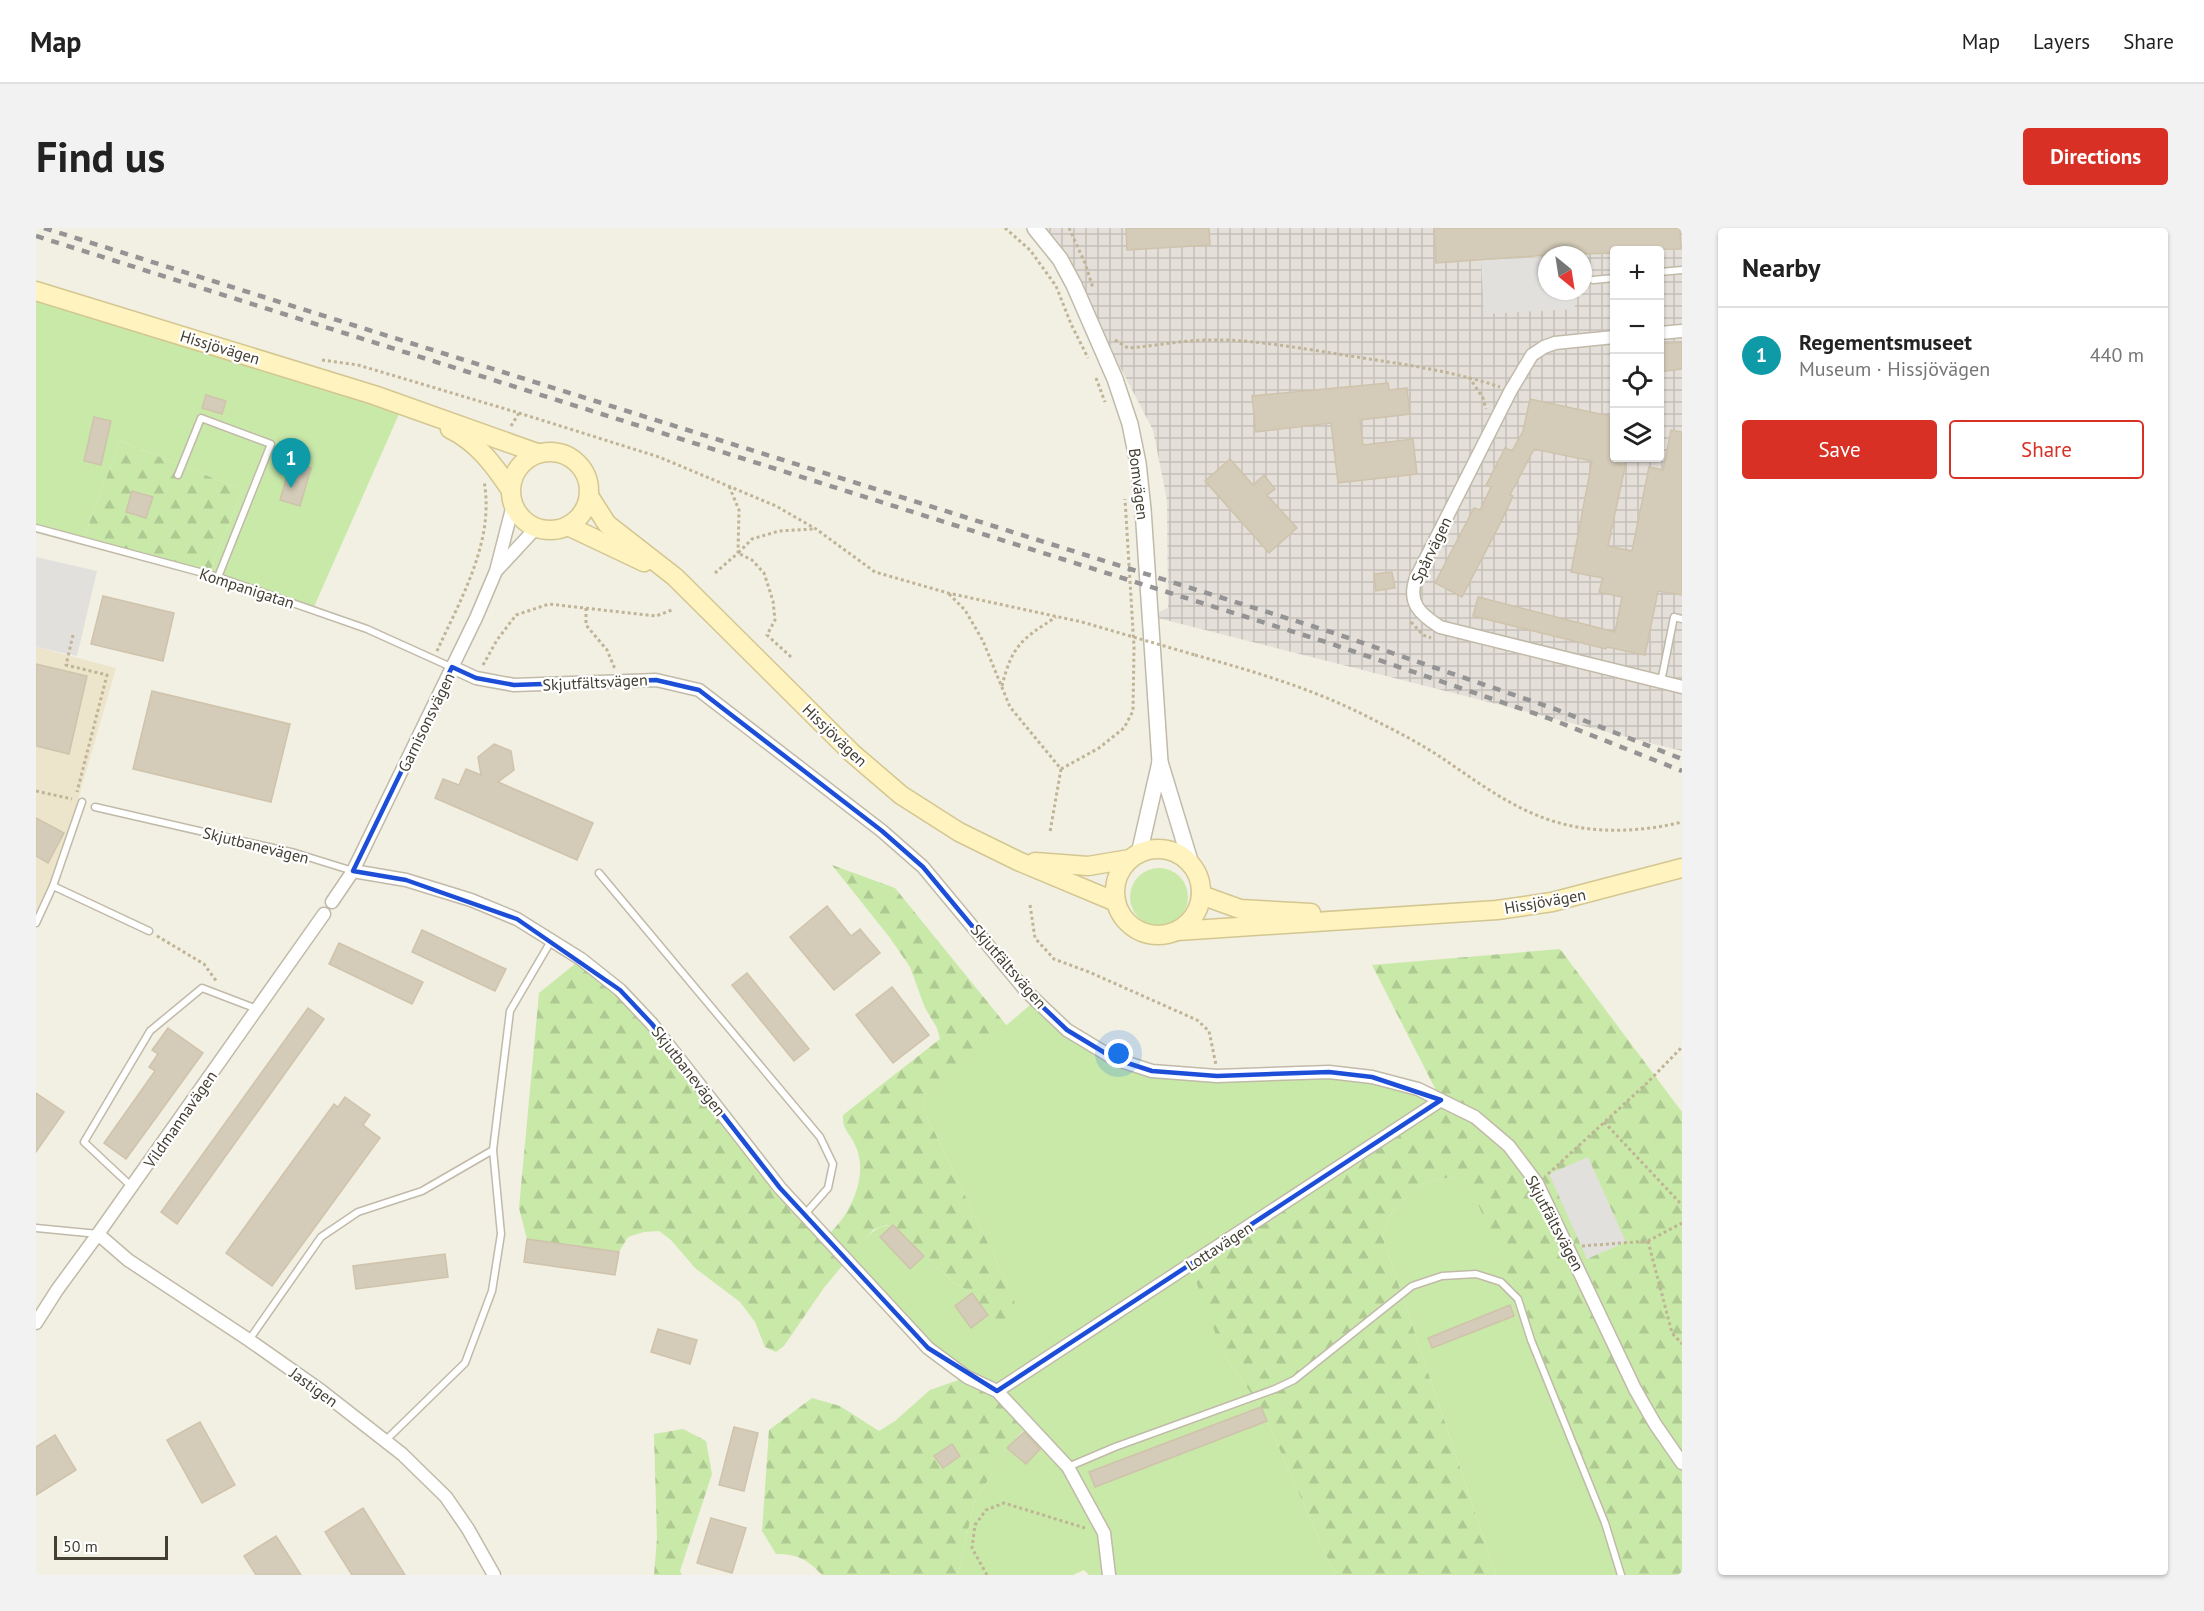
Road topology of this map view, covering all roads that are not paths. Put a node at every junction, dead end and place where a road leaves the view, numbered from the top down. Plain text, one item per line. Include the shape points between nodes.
1 (1035, 228) edge
2 (1682, 270) edge
3 (1664, 272) edge
4 (1610, 278) edge
5 (1593, 280) dead end
6 (36, 291) edge
7 (1682, 331) edge
8 (1664, 333) edge
9 (1610, 337) edge
10 (403, 405) junction
11 (537, 453) junction
12 (178, 475) dead end
13 (589, 496) junction
14 (511, 497) junction
15 (568, 526) junction
16 (36, 528) edge
17 (536, 528) junction
18 (496, 571) junction
19 (218, 577) junction
20 (675, 577) junction
21 (1682, 620) edge
22 (452, 667) junction
23 (1661, 682) junction
24 (1682, 687) edge
25 (1160, 762) junction
26 (82, 802) dead end
27 (95, 807) dead end
28 (1134, 856) junction
29 (1018, 861) junction
30 (1191, 864) junction
31 (1682, 868) edge
32 (353, 871) junction
33 (599, 873) dead end
34 (53, 886) junction
35 (1201, 895) junction
36 (332, 902) dead end
37 (1116, 902) junction
38 (324, 914) dead end
39 (1406, 917) junction
40 (36, 923) edge
41 (1177, 931) junction
42 (149, 932) road end
43 (551, 941) junction
44 (257, 1009) junction
45 (1441, 1100) junction
46 (494, 1150) junction
47 (132, 1187) junction
48 (804, 1214) junction
49 (36, 1228) edge
50 (98, 1234) junction
51 (36, 1323) edge
52 (249, 1340) junction
53 (997, 1391) junction
54 (385, 1441) junction
55 (1682, 1463) edge
56 (1068, 1467) junction
57 (494, 1575) edge
58 (1109, 1575) edge
59 (1621, 1575) edge

1 - 25 street, Bomvägen via 1060,259 1074,285 1130,423 1143,509
2 - 3 lane
4 - 5 lane
6 - 10 main road, Hissjövägen
7 - 8 street
9 - 23 street, Spårvägen via 1544,347 1532,355 1510,390 1412,590 1420,613 1440,627
10 - 11 main road, Hissjövägen
10 - 14 main road, Hissjövägen via 458,433 490,459
11 - 13 main road via 565,454 584,470
11 - 14 main road via 516,471
12 - 19 lane via 201,418 271,444
13 - 15 main road via 582,514
13 - 20 main road, Hissjövägen via 607,524
14 - 17 main road via 526,522
14 - 18 street, Garnisonsvägen
15 - 17 main road via 555,530
15 - 20 main road, Hissjövägen
16 - 19 lane, Kompanigatan
17 - 18 street, Garnisonsvägen
18 - 22 street, Garnisonsvägen
19 - 22 lane, Kompanigatan via 367,629
20 - 29 main road, Hissjövägen via 852,753 901,795 959,832
21 - 23 lane via 1674,617
22 - 32 street, Garnisonsvägen
22 - 45 street, Skjutfältsvägen via 477,678 514,685 656,680 699,690 923,867 1026,991 1067,1030 1115,1059 1152,1071 1217,1076 1329,1072 1372,1077 1418,1089
23 - 24 street, Spårvägen
25 - 28 street, Bomvägen
25 - 30 street, Bomvägen
26 - 34 lane
27 - 32 lane, Skjutbanevägen via 295,853
28 - 29 main road, Hissjövägen via 1088,866
28 - 30 main road via 1163,849
28 - 37 main road via 1122,868 1115,887
29 - 37 main road, Hissjövägen
30 - 35 main road via 1199,878
31 - 39 main road, Hissjövägen via 1552,902
32 - 36 street
32 - 43 street, Skjutbanevägen via 406,880 471,900 517,919
33 - 48 lane via 820,1137 833,1164 828,1188
34 - 40 lane
34 - 42 lane
35 - 39 main road, Hissjövägen via 1240,909
35 - 41 main road via 1191,919
37 - 41 main road via 1126,920 1142,932 1160,935
38 - 44 street, Vildmannavägen
39 - 41 main road, Hissjövägen
43 - 46 lane via 510,1011
43 - 48 street, Skjutbanevägen via 620,990 652,1024
44 - 47 street, Vildmannavägen
44 - 47 lane via 202,988 150,1031 84,1142
45 - 53 street, Lottavägen
45 - 55 street, Skjutfältsvägen via 1475,1118 1509,1146 1537,1183 1635,1389
46 - 52 lane via 422,1191 358,1212 321,1237
46 - 54 lane via 501,1234 492,1291 465,1363
47 - 50 street, Vildmannavägen
48 - 53 street, Skjutbanevägen via 928,1348 967,1377
49 - 50 lane
50 - 51 street, Vildmannavägen
50 - 52 street, Jastigen via 128,1260
52 - 54 street, Jastigen
53 - 56 street, Skjutbanevägen
54 - 57 street, Jastigen via 446,1497
56 - 58 street, Skjutbanevägen via 1104,1533
56 - 59 lane via 1275,1389 1294,1380 1412,1286 1442,1276 1476,1274 1501,1282 1518,1299 1605,1523

